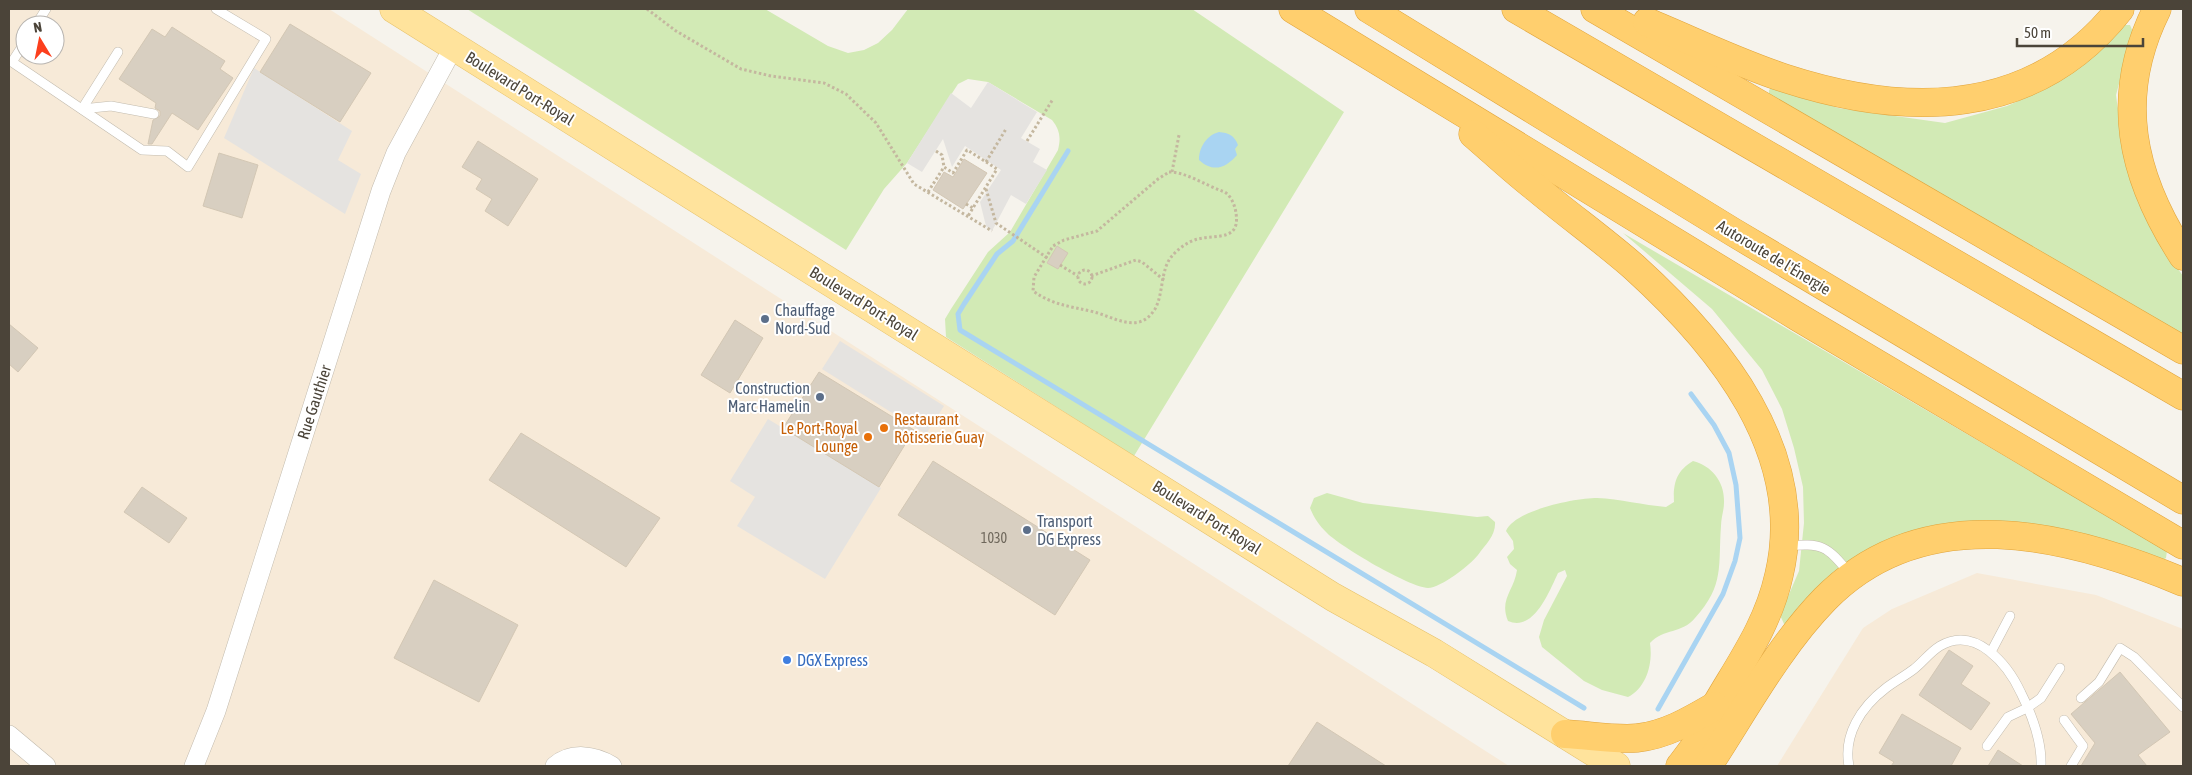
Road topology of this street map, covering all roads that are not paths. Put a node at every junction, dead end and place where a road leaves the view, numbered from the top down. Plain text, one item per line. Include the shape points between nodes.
1 (216, 9) edge
2 (394, 9) edge
3 (1293, 9) edge
4 (1369, 9) edge
5 (1516, 9) edge
6 (1595, 9) edge
7 (1613, 9) edge
8 (2120, 9) edge
9 (2157, 9) edge
10 (454, 46) junction
11 (118, 52) dead end
12 (16, 65) edge
13 (1416, 84) junction
14 (82, 109) junction
15 (154, 114) dead end
16 (2183, 256) edge
17 (2183, 350) edge
18 (2183, 396) edge
19 (2183, 500) edge
20 (2183, 544) edge
21 (1784, 546) junction
22 (1852, 576) junction
23 (2183, 582) edge
24 (1333, 597) junction
25 (2010, 616) dead end
26 (1990, 652) junction
27 (2060, 668) dead end
28 (2081, 698) dead end
29 (1715, 706) junction
30 (2183, 707) edge
31 (2028, 708) junction
32 (2064, 720) dead end
33 (1565, 734) junction
34 (9, 736) edge
35 (1987, 746) dead end
36 (46, 766) edge
37 (194, 766) edge
38 (555, 766) edge
39 (612, 766) edge
40 (1582, 766) edge
41 (1616, 766) edge
42 (1680, 766) edge
43 (1708, 766) edge
44 (1849, 766) edge
45 (2040, 766) edge
46 (2071, 766) edge

1 - 14 lane via 266,39 188,167 167,151 142,150
2 - 10 main road, Boulevard Port-Royal
3 - 13 highway
4 - 19 highway, Autoroute de l'Énergie via 1733,232
5 - 18 highway
6 - 17 highway
7 - 8 highway via 1801,83 1871,99 1936,103 1992,95 2042,76 2081,50
9 - 16 highway via 2145,34 2136,70 2133,134 2140,169 2150,195
10 - 24 main road, Boulevard Port-Royal
10 - 37 street, Rue Gauthier via 404,137 382,191 216,711
11 - 14 lane
12 - 14 lane
13 - 20 highway via 1830,336
13 - 21 highway via 1536,188 1633,266 1702,336 1740,388 1768,444 1783,498
14 - 15 lane via 111,106
21 - 22 lane via 1823,547
21 - 29 highway via 1778,582 1767,617 1751,650
22 - 23 highway via 1889,555 1915,545 1956,536 1998,534 2076,544
22 - 43 highway via 1801,628
24 - 33 main road, Boulevard Port-Royal via 1434,653
24 - 40 main road, Boulevard Port-Royal via 1510,722
25 - 26 lane
26 - 31 lane via 2006,665
26 - 44 lane via 1966,642 1945,644 1886,687 1856,722 1848,745
27 - 31 lane via 2046,693
28 - 30 lane via 2099,682 2120,648 2134,657
29 - 33 highway via 1672,729 1639,738
29 - 42 highway via 1700,737
31 - 35 lane via 2008,717
31 - 45 lane via 2037,738
32 - 46 lane via 2083,746
33 - 41 main road, Boulevard Port-Royal
34 - 36 street
38 - 39 street via 563,759 586,756

